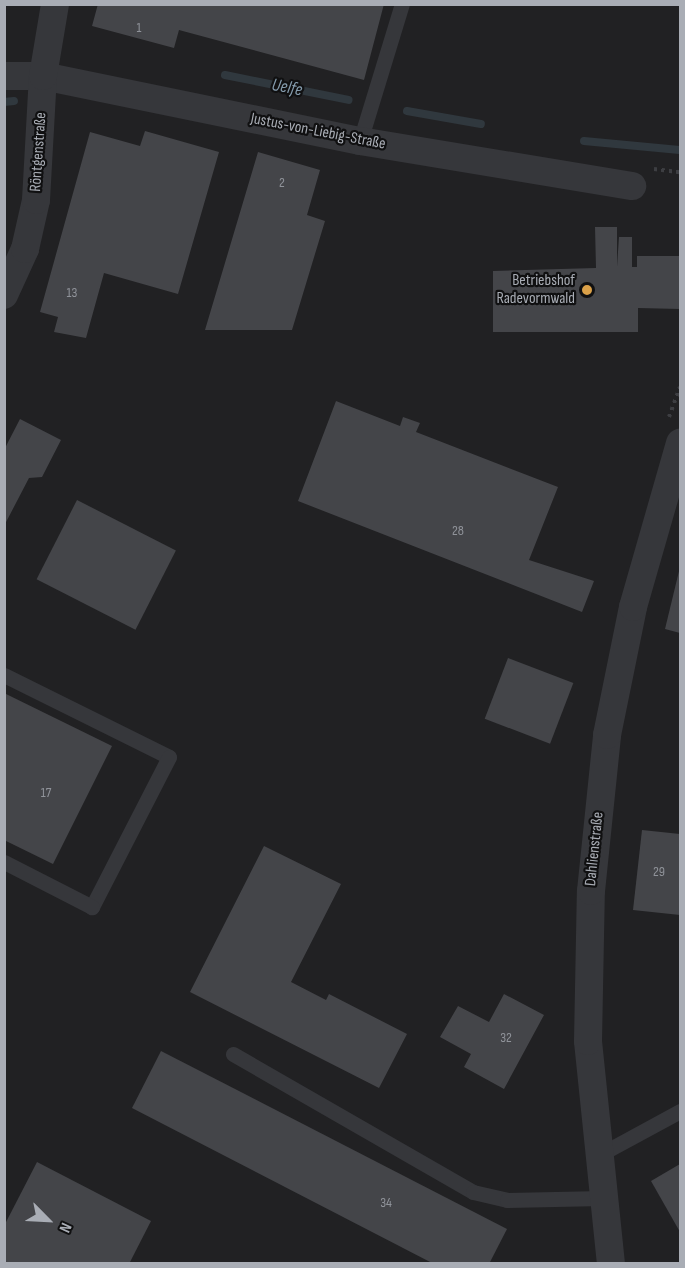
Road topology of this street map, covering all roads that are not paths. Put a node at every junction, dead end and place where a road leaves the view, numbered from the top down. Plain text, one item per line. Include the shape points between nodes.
1 (55, 4) edge
2 (402, 4) edge
3 (4, 76) edge
4 (43, 76) junction
5 (360, 141) junction
6 (632, 186) dead end
7 (4, 295) edge
8 (681, 443) edge
9 (4, 675) edge
10 (4, 862) edge
11 (233, 1054) dead end
12 (681, 1111) edge
13 (599, 1155) junction
14 (603, 1198) junction
15 (611, 1263) edge

1 - 4 street, Röntgenstraße
2 - 5 lane
3 - 4 street, Justus-von-Liebig-Straße
4 - 5 street, Justus-von-Liebig-Straße
4 - 7 street, Röntgenstraße via 36,200 25,249
5 - 6 street, Justus-von-Liebig-Straße
8 - 13 street, Dahlienstraße via 633,607 607,735 590,903 588,1041
9 - 10 lane via 169,757 92,907
11 - 14 lane via 473,1192 507,1200
12 - 13 lane
13 - 14 street, Dahlienstraße
14 - 15 street, Dahlienstraße

